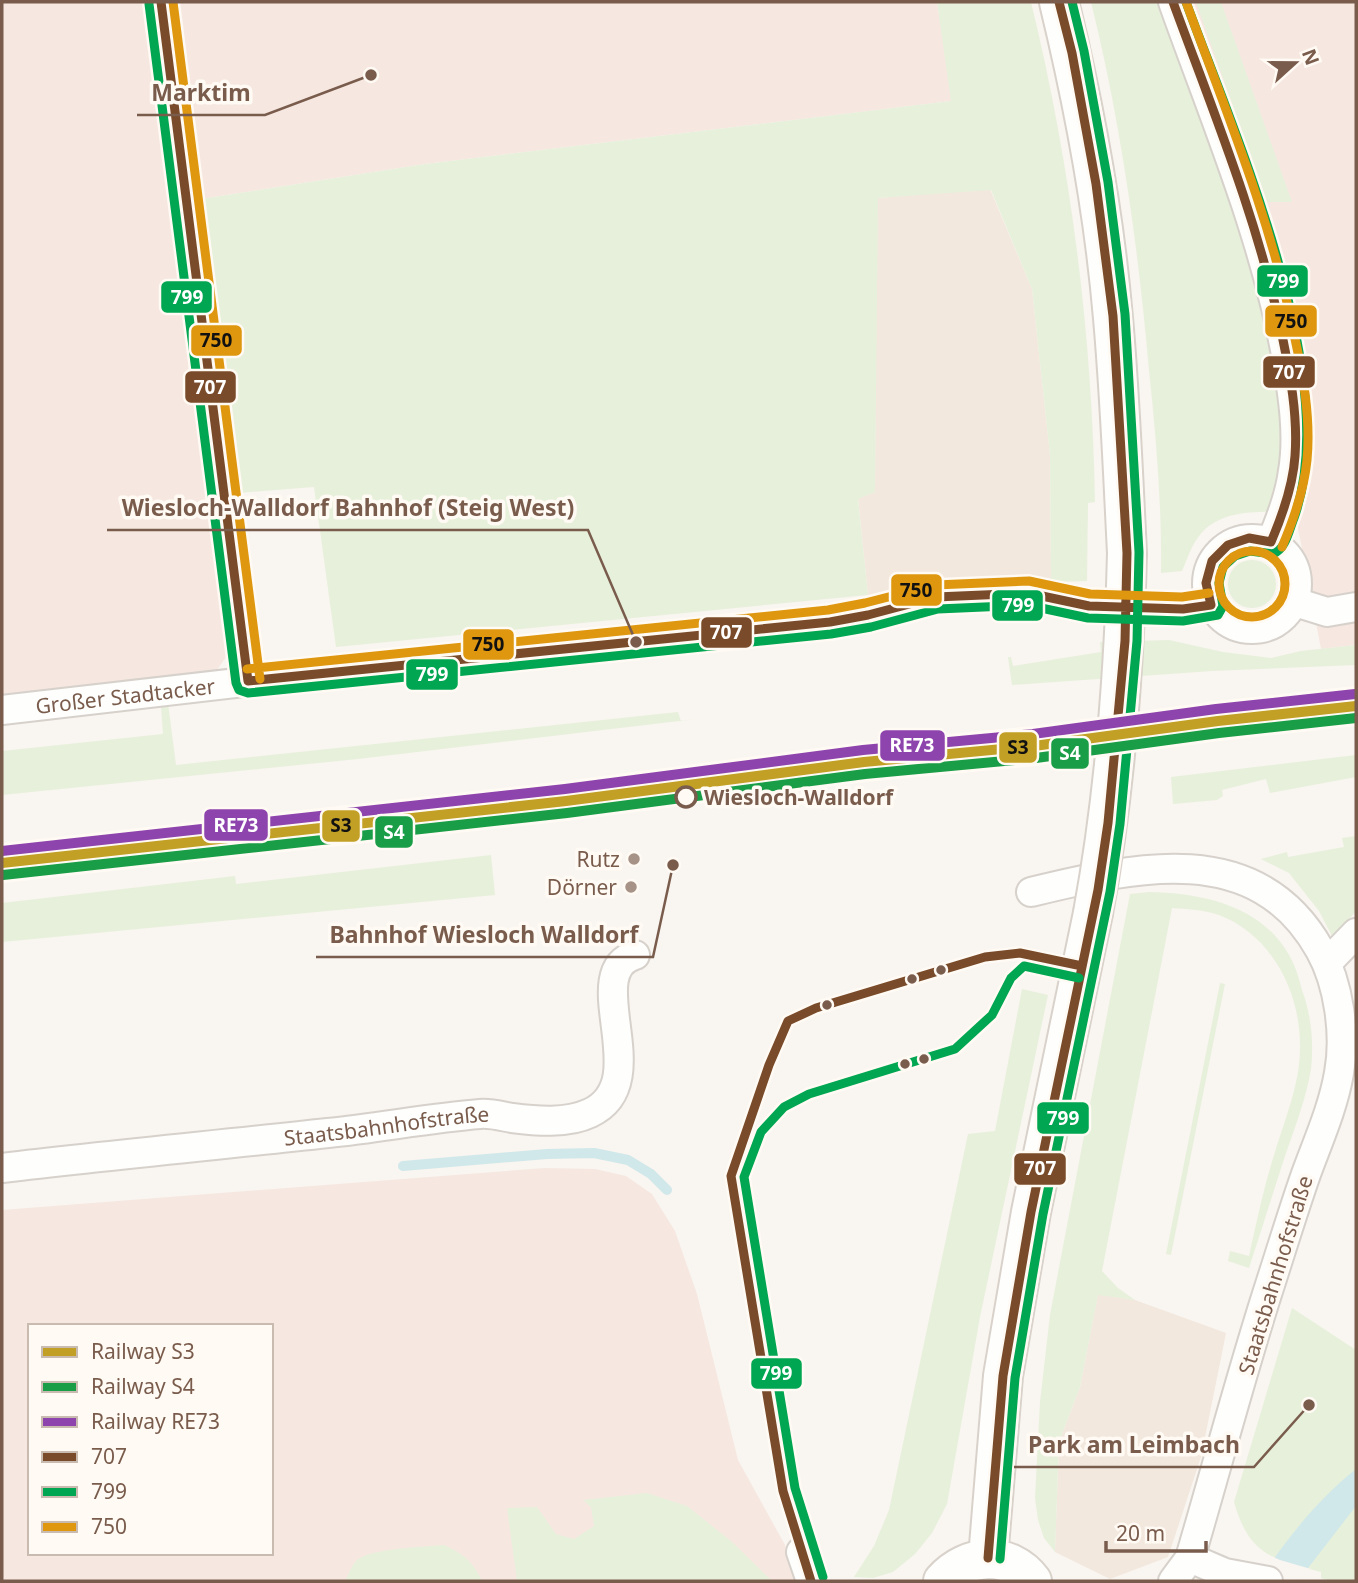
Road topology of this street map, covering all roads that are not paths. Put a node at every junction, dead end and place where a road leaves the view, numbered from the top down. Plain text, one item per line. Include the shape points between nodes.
1 (161, 2) edge
2 (1059, 2) edge
3 (1172, 2) edge
4 (1271, 542) junction
5 (1295, 601) junction
6 (1211, 605) junction
7 (1356, 607) edge
8 (247, 681) junction
9 (2, 710) edge
10 (1031, 892) dead end
11 (1356, 933) edge
12 (635, 955) dead end
13 (1327, 963) junction
14 (2, 1168) edge
15 (801, 1552) dead end
16 (988, 1558) junction
17 (1189, 1558) junction
18 (811, 1581) edge
19 (943, 1581) edge
20 (1032, 1581) edge
21 (1173, 1581) edge
22 (1268, 1581) edge

1 - 8 street
2 - 16 street, bridge via 1096,184 1111,303 1127,553 1125,641 1108,823 1003,1376
3 - 4 street via 1255,230 1280,321 1291,382 1294,470 1285,510
4 - 5 street via 1290,556 1298,578
4 - 6 street via 1249,538 1228,545 1212,561 1206,583
5 - 6 street via 1271,626 1254,630 1222,619
5 - 7 street via 1327,612
6 - 8 street, Großer Stadtacker via 1182,609 1089,606 1028,593 936,597 830,622
8 - 9 street, Großer Stadtacker
10 - 13 street, Staatsbahnhofstraße via 1107,874 1212,871 1248,881 1273,896 1296,915
11 - 13 street
12 - 14 street, Staatsbahnhofstraße via 615,972 612,989 619,1076 603,1105 576,1118 536,1121 484,1114
13 - 17 street, Staatsbahnhofstraße via 1341,1035 1339,1072
15 - 18 street
16 - 19 street via 953,1570
16 - 20 street via 1017,1567
17 - 21 street, Staatsbahnhofstraße
17 - 22 street via 1225,1573

